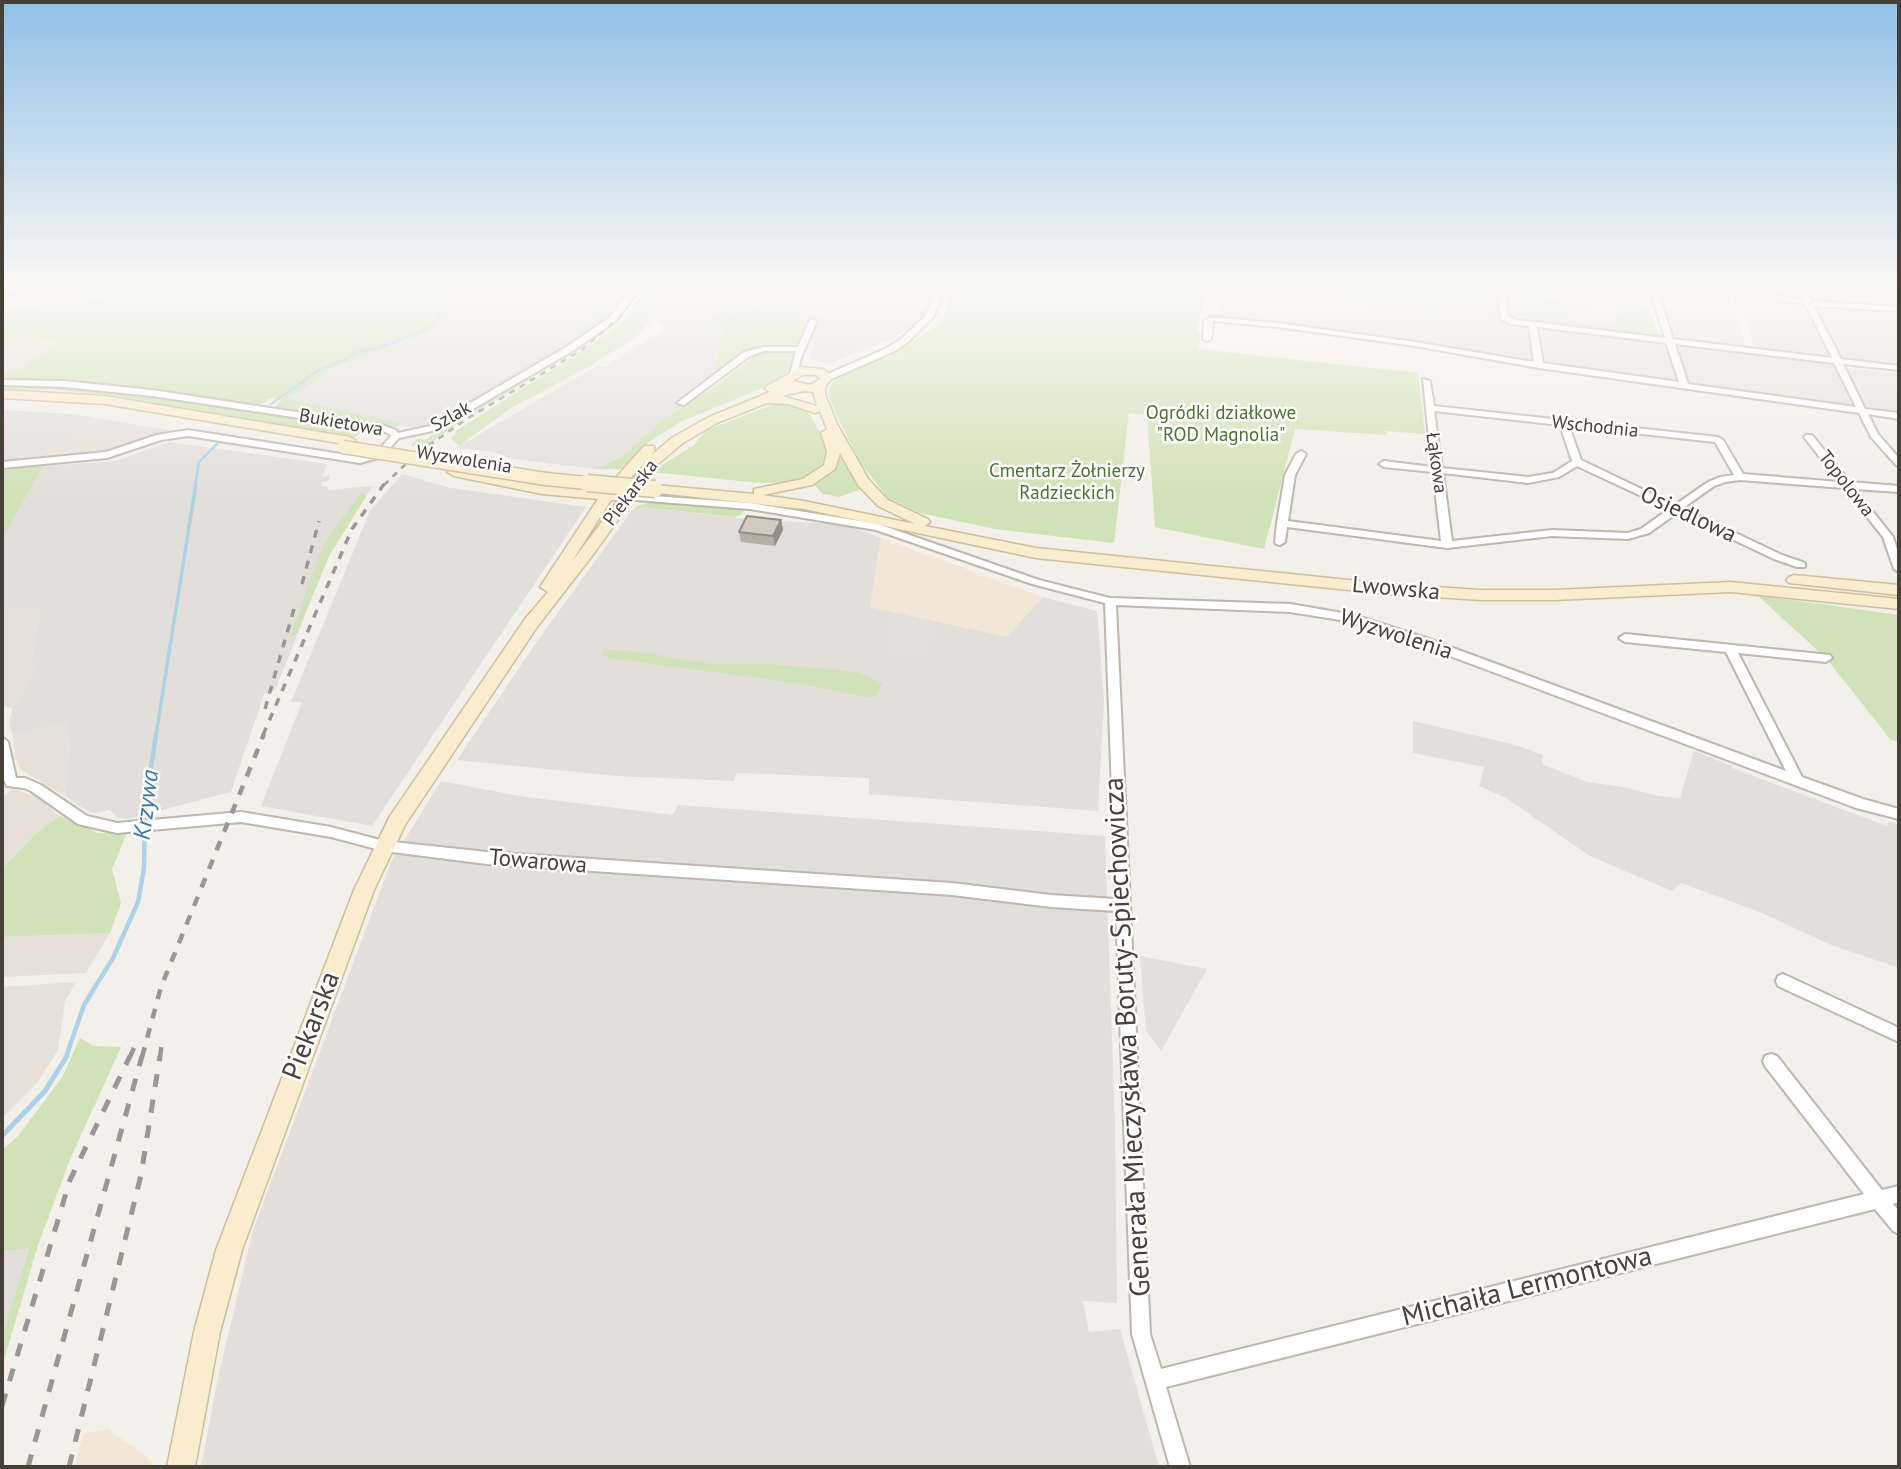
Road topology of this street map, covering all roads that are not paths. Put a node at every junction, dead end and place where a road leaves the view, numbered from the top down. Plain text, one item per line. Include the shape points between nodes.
1 (556, 357) edge
2 (744, 357) edge
3 (798, 357) edge
4 (803, 357) edge
5 (872, 357) edge
6 (1486, 357) edge
7 (1538, 357) edge
8 (1675, 357) edge
9 (1801, 357) edge
10 (1836, 357) edge
11 (1838, 361) junction
12 (1539, 366) junction
13 (1899, 368) edge
14 (818, 376) junction
15 (791, 378) junction
16 (1426, 381) dead end
17 (2, 382) edge
18 (1684, 385) junction
19 (801, 388) junction
20 (2, 394) edge
21 (760, 400) junction
22 (2, 402) edge
23 (681, 403) dead end
24 (1429, 408) junction
25 (815, 409) junction
26 (1863, 410) junction
27 (1899, 415) edge
28 (1564, 424) junction
29 (396, 436) junction
30 (1809, 437) dead end
31 (347, 444) junction
32 (1301, 454) dead end
33 (398, 455) junction
34 (1577, 462) junction
35 (1899, 463) edge
36 (1384, 464) dead end
37 (2, 465) edge
38 (1438, 471) junction
39 (1740, 477) junction
40 (1849, 485) junction
41 (656, 486) junction
42 (1899, 489) edge
43 (759, 492) junction
44 (607, 496) junction
45 (626, 497) junction
46 (1675, 508) junction
47 (1282, 523) junction
48 (896, 524) joint
49 (926, 524) junction
50 (878, 527) junction
51 (1280, 542) dead end
52 (1447, 545) junction
53 (1002, 547) junction
54 (1801, 565) dead end
55 (1899, 569) edge
56 (1899, 590) edge
57 (1110, 601) junction
58 (1899, 604) edge
59 (531, 623) junction
60 (1625, 638) dead end
61 (1730, 648) junction
62 (1826, 658) dead end
63 (2, 741) edge
64 (1797, 780) junction
65 (7, 787) edge
66 (1899, 814) edge
67 (384, 846) junction
68 (1121, 905) junction
69 (1783, 981) dead end
70 (1899, 1035) edge
71 (1771, 1061) dead end
72 (1899, 1195) edge
73 (1880, 1200) junction
74 (1899, 1225) edge
75 (1154, 1380) junction
76 (181, 1467) edge
77 (1180, 1467) edge

1 - 29 street, Szlak via 434,428
2 - 23 street
3 - 15 street
4 - 14 street via 803,364
5 - 14 street
6 - 12 street
7 - 12 street
8 - 18 street
9 - 11 street
10 - 11 street
11 - 13 street
11 - 26 street
12 - 18 street
14 - 15 main road, Piekarska
14 - 19 main road, Piekarska
14 - 49 main road via 819,394 831,424 863,482 883,503
15 - 19 main road
15 - 44 main road, Piekarska via 672,433 644,454
16 - 24 street, Łąkowa
17 - 29 street, Bukietowa via 152,393 382,428
18 - 26 street
19 - 21 main road, Piekarska
19 - 25 main road
20 - 31 main road, Wyzwolenia via 105,400
21 - 25 main road via 789,400
21 - 45 main road, Piekarska via 678,440 653,461
22 - 31 main road, Wyzwolenia via 97,408
24 - 28 street, Wschodnia
24 - 38 street, Łąkowa
25 - 43 main road via 834,451 830,466 807,482
26 - 27 street
26 - 35 street via 1874,435
28 - 34 street
28 - 39 street, Wschodnia via 1718,440
29 - 37 street, Bukietowa via 379,455 360,460 188,433 107,455
30 - 40 street, Topolowa
31 - 33 main road, Wyzwolenia, bridge
31 - 41 main road, Wyzwolenia
32 - 47 street via 1290,475
33 - 41 main road, Wyzwolenia, bridge via 546,479
33 - 44 main road, bridge via 413,463 524,487
34 - 38 street via 1556,475 1528,480
34 - 46 street, Osiedlowa
36 - 38 street
38 - 52 street, Łąkowa
39 - 40 street
39 - 46 street via 1711,484
40 - 42 street
40 - 55 street, Topolowa via 1888,537
41 - 43 main road, Wyzwolenia
41 - 48 main road, Wyzwolenia via 767,499
43 - 49 main road, Wyzwolenia
44 - 45 main road
44 - 59 main road, Piekarska via 546,591
45 - 50 street, Wyzwolenia via 750,506
45 - 59 main road, Piekarska
46 - 52 street via 1633,536 1552,533
46 - 54 street, Osiedlowa
47 - 51 street
47 - 52 street
48 - 53 main road, Lwowska
49 - 56 main road, Lwowska via 1044,544 1443,583 1512,586 1721,576
50 - 53 main road via 981,548
50 - 57 street, Wyzwolenia via 1036,582
53 - 58 main road, Lwowska via 1102,561 1445,593 1555,595 1731,587
57 - 64 street, Wyzwolenia via 1290,608 1354,619
57 - 68 street, Generała Mieczysława Boruty-Spiechowicza
59 - 67 main road, Piekarska via 413,794
60 - 61 street
61 - 62 street
61 - 64 street
63 - 65 street, Towarowa
64 - 66 street, Wyzwolenia
65 - 67 street, Towarowa via 25,783 98,825 135,827 241,817
67 - 68 street, Towarowa via 487,859 952,889
67 - 76 main road, Piekarska via 348,930 229,1250 207,1332
68 - 75 street, Generała Mieczysława Boruty-Spiechowicza via 1141,1334
69 - 70 street
71 - 73 street
72 - 73 street, Michaiła Lermontowa
73 - 74 street
73 - 75 street, Michaiła Lermontowa
75 - 77 street, Generała Mieczysława Boruty-Spiechowicza

